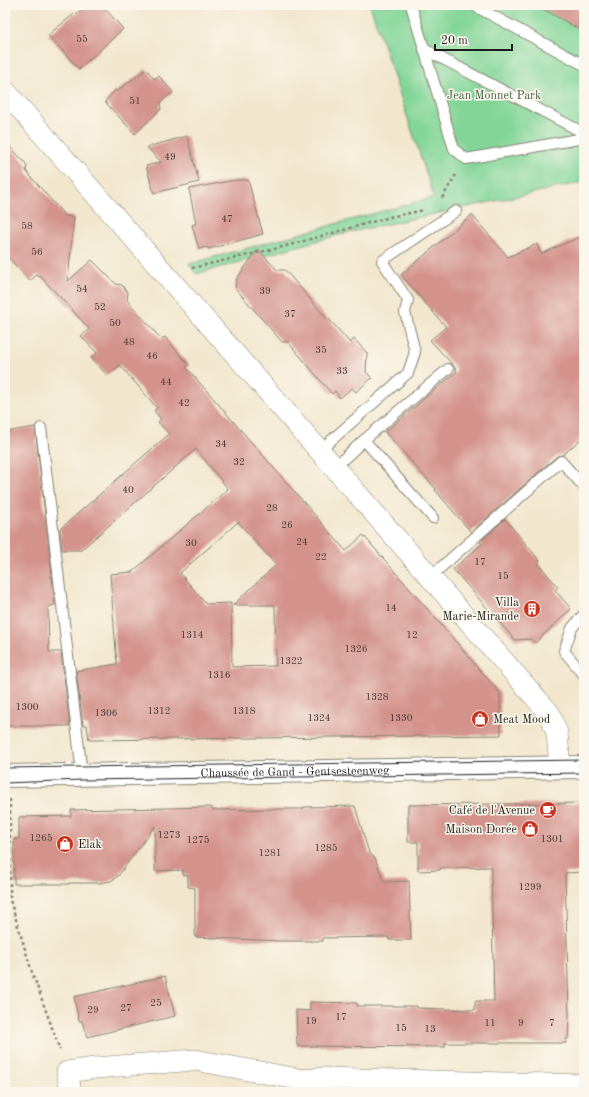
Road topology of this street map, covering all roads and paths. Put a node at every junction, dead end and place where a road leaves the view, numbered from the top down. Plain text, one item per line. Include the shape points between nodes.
1 (411, 5) edge
2 (473, 5) edge
3 (424, 49) junction
4 (584, 65) edge
5 (5, 91) edge
6 (584, 133) edge
7 (584, 138) edge
8 (466, 159) junction
9 (440, 201) dead end
10 (428, 208) dead end
11 (456, 211) dead end
12 (167, 277) junction
13 (448, 369) dead end
14 (41, 428) dead end
15 (364, 440) junction
16 (319, 451) junction
17 (334, 468) junction
18 (584, 487) edge
19 (433, 518) dead end
20 (430, 577) junction
21 (584, 614) edge
22 (584, 674) edge
23 (560, 767) junction
24 (584, 767) edge
25 (82, 774) junction
26 (8, 775) edge
27 (67, 1072) junction
28 (584, 1084) edge
29 (312, 1086) edge
30 (71, 1092) edge

1 - 3 lane
2 - 4 lane
3 - 6 lane
3 - 8 lane via 454,149
5 - 12 street
7 - 8 lane
8 - 9 path
10 - 12 path via 282,247 198,266
11 - 16 lane via 382,261 408,300 405,312 415,352 408,373
12 - 16 street
13 - 15 lane
14 - 25 lane
15 - 17 lane
15 - 19 lane
16 - 17 street
17 - 20 street
18 - 20 lane via 561,461
20 - 23 street via 549,713 556,733
21 - 22 lane via 572,628 564,651
23 - 24 main road, Chaussée de Gand - Gentsesteenweg
23 - 25 main road, Chaussée de Gand - Gentsesteenweg
25 - 26 main road, Chaussée de Gand - Gentsesteenweg
26 - 27 path via 10,900
27 - 29 street via 195,1060
27 - 30 street
28 - 29 street

